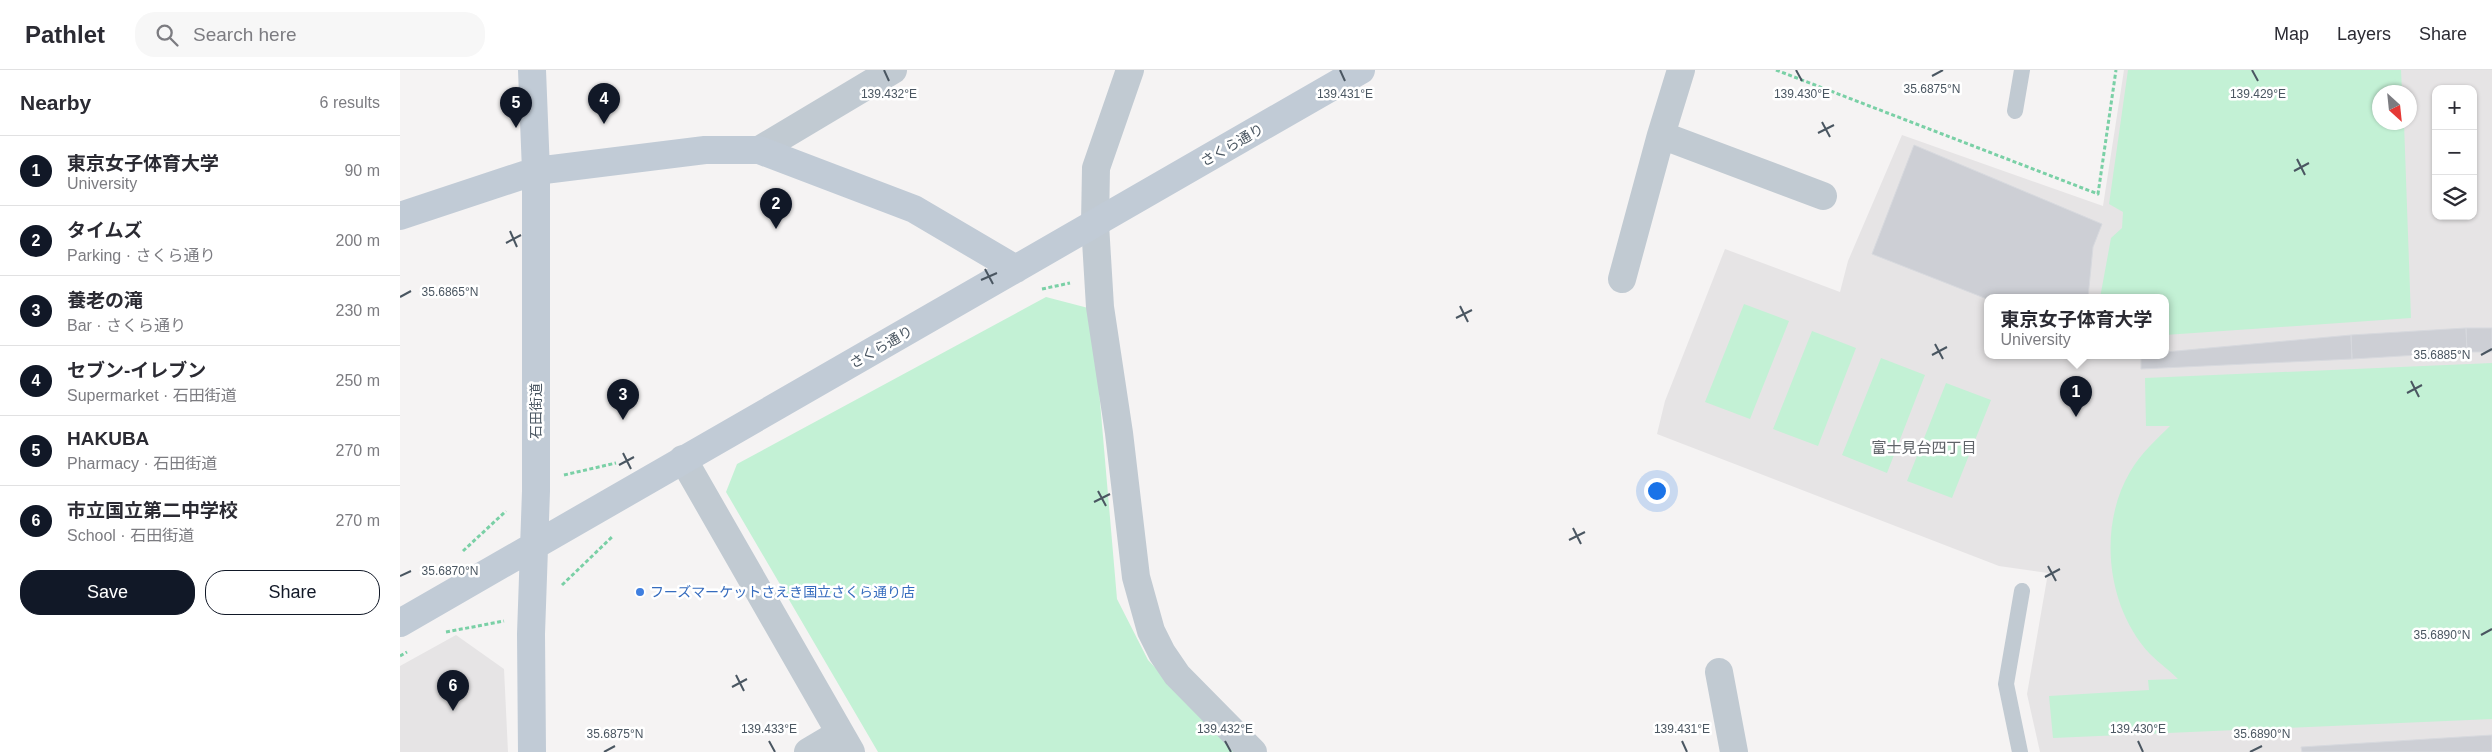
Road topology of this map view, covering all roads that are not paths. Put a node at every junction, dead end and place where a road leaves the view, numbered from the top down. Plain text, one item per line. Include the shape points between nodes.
1 (532, 70) edge
2 (893, 70) edge
3 (1130, 70) edge
4 (1361, 70) edge
5 (1681, 70) edge
6 (2022, 70) edge
7 (2015, 110) dead end
8 (1661, 135) junction
9 (759, 150) junction
10 (536, 171) junction
11 (1824, 196) dead end
12 (400, 216) edge
13 (1095, 224) junction
14 (1016, 269) junction
15 (1622, 280) dead end
16 (683, 459) junction
17 (536, 544) junction
18 (2022, 590) dead end
19 (400, 623) edge
20 (1719, 672) dead end
21 (845, 743) edge
22 (532, 752) edge
23 (808, 752) edge
24 (1253, 752) edge
25 (1734, 752) edge
26 (2020, 752) edge

1 - 10 street, 石田街道
2 - 9 street
3 - 13 street via 1096,168
4 - 13 street, さくら通り
5 - 8 street
6 - 7 lane
8 - 11 street
8 - 15 street
9 - 10 street via 705,150
9 - 14 street via 914,208
10 - 12 street
10 - 17 street, 石田街道
13 - 14 street, さくら通り
13 - 24 street via 1100,306 1119,433 1131,550 1151,631 1177,675
14 - 16 street, さくら通り
16 - 17 street, さくら通り
16 - 21 street
17 - 19 street, さくら通り
17 - 22 street, 石田街道 via 531,634
18 - 26 lane via 2006,684
20 - 25 street
21 - 23 street

